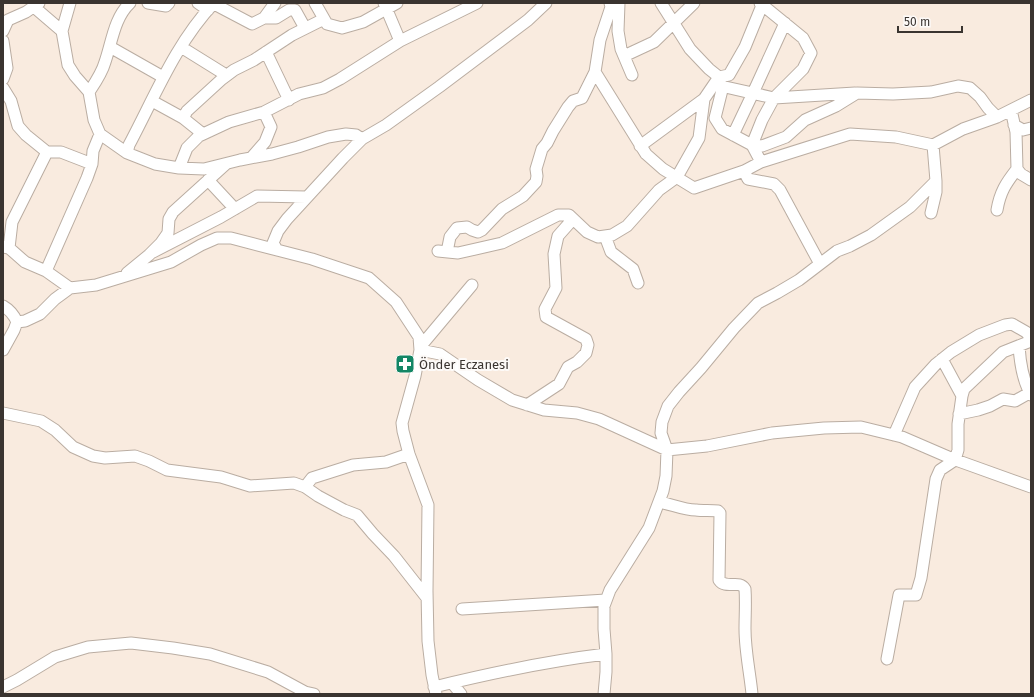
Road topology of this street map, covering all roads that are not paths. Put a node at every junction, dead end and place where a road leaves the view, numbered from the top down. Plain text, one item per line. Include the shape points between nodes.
1 (70, 3) edge
2 (115, 3) edge
3 (130, 3) edge
4 (148, 3) edge
5 (169, 3) edge
6 (198, 3) edge
7 (274, 3) edge
8 (397, 3) edge
9 (477, 3) edge
10 (546, 3) edge
11 (610, 3) edge
12 (619, 3) edge
13 (661, 3) edge
14 (694, 3) edge
15 (762, 3) edge
16 (37, 5) edge
17 (320, 5) edge
18 (212, 6) edge
19 (385, 6) edge
20 (122, 13) junction
21 (264, 18) junction
22 (324, 19) junction
23 (673, 22) junction
24 (784, 23) junction
25 (305, 28) junction
26 (62, 31) junction
27 (3, 32) edge
28 (3, 41) edge
29 (400, 41) junction
30 (110, 47) junction
31 (181, 47) junction
32 (266, 52) junction
33 (624, 56) junction
34 (595, 72) junction
35 (226, 75) junction
36 (632, 75) dead end
37 (163, 77) junction
38 (3, 80) edge
39 (720, 81) junction
40 (3, 88) edge
41 (89, 92) junction
42 (754, 93) junction
43 (857, 93) junction
44 (774, 98) junction
45 (704, 99) junction
46 (289, 100) junction
47 (1031, 100) edge
48 (152, 101) junction
49 (1012, 110) junction
50 (264, 112) junction
51 (997, 117) junction
52 (183, 118) junction
53 (1014, 125) junction
54 (1031, 128) edge
55 (100, 134) junction
56 (202, 134) junction
57 (733, 134) junction
58 (362, 139) junction
59 (752, 145) junction
60 (933, 145) junction
61 (640, 146) junction
62 (47, 152) junction
63 (127, 153) junction
64 (251, 158) junction
65 (761, 162) junction
66 (226, 163) junction
67 (92, 164) junction
68 (179, 168) junction
69 (1017, 169) junction
70 (744, 171) junction
71 (677, 178) junction
72 (208, 180) junction
73 (1031, 180) edge
74 (936, 181) junction
75 (306, 198) junction
76 (234, 209) junction
77 (997, 210) dead end
78 (931, 213) dead end
79 (573, 219) junction
80 (605, 236) junction
81 (6, 248) edge
82 (277, 250) junction
83 (153, 252) junction
84 (820, 264) junction
85 (46, 270) junction
86 (122, 277) junction
87 (638, 283) dead end
88 (472, 285) dead end
89 (70, 288) junction
90 (3, 306) edge
91 (17, 322) junction
92 (1031, 338) edge
93 (1031, 341) edge
94 (1019, 346) junction
95 (420, 348) junction
96 (3, 350) edge
97 (942, 359) junction
98 (1031, 394) edge
99 (962, 396) junction
100 (527, 405) junction
101 (3, 413) edge
102 (959, 414) junction
103 (894, 435) junction
104 (667, 450) junction
105 (409, 454) junction
106 (955, 460) junction
107 (1031, 486) edge
108 (305, 487) junction
109 (659, 502) junction
110 (427, 598) junction
111 (606, 600) junction
112 (462, 609) dead end
113 (606, 654) junction
114 (886, 659) dead end
115 (452, 683) junction
116 (3, 687) edge
117 (435, 690) edge
118 (308, 693) edge
119 (462, 694) edge
120 (604, 694) edge
121 (752, 694) edge

1 - 26 street
2 - 20 street
3 - 20 street
4 - 5 street via 166,6
6 - 18 street
7 - 21 street
8 - 19 street
9 - 29 street
10 - 58 street via 528,20 439,87 386,126
11 - 34 street
12 - 33 street via 618,31
13 - 23 street
14 - 23 street
15 - 24 street
15 - 39 street via 745,47 729,75
16 - 26 street
16 - 27 street via 8,20
17 - 22 street
18 - 21 street via 252,24
18 - 31 street
19 - 22 street via 363,22 342,28 328,24
19 - 29 street
20 - 30 street
21 - 25 street via 276,18 289,10 296,10
22 - 25 street
23 - 33 street via 654,42
23 - 39 street via 690,50
24 - 42 street
24 - 44 street via 803,38 811,53 803,69
25 - 32 street
26 - 41 street via 68,65
28 - 38 street via 7,68
29 - 46 street via 340,79
30 - 37 street
30 - 41 street via 105,64
31 - 35 street
31 - 37 street
32 - 35 street
32 - 46 street
33 - 36 street
34 - 61 street
34 - 79 street via 582,98 573,101 568,107 542,149 536,169 536,182 523,196 502,209 482,230 478,232 467,227 457,228 442,251 458,252 502,243 558,214 569,215
35 - 52 street via 187,111
37 - 48 street
39 - 42 street
39 - 45 street
39 - 57 street via 722,90 715,118 722,129
40 - 62 street via 11,101 18,126
41 - 55 street via 94,120
42 - 44 street
42 - 57 street
43 - 44 street
43 - 51 street via 893,94 931,92 958,86 970,88
43 - 59 street via 805,120 786,137 762,146
44 - 59 street
45 - 61 street
45 - 71 street via 699,138
46 - 50 street
47 - 49 street
48 - 52 street
48 - 63 street
49 - 51 street
49 - 53 street
50 - 56 street via 229,122
50 - 64 street via 271,127 265,142
51 - 60 street via 963,129
52 - 56 street
53 - 54 street via 1022,130
53 - 69 street
55 - 63 street
55 - 67 street via 93,151
56 - 68 street via 187,148
57 - 59 street
58 - 64 street via 356,135 346,134 328,137 292,149
58 - 75 street
59 - 65 street
60 - 65 street via 896,137 850,134
60 - 74 street
61 - 71 street via 657,164
62 - 67 street via 61,152
62 - 81 street via 12,222
63 - 68 street via 155,164
64 - 66 street
65 - 70 street
66 - 68 street via 204,169
66 - 72 street
67 - 85 street
69 - 73 street via 1020,174
69 - 77 street via 1006,182 998,200
70 - 71 street via 694,188
70 - 84 street via 748,179 774,184 780,190
71 - 80 street via 659,190 627,226
72 - 76 street
72 - 83 street via 173,212 169,219 168,233
74 - 78 street
74 - 84 street via 910,207 871,235 837,251
75 - 76 street via 257,196
75 - 82 street via 278,231 273,243
76 - 83 street
79 - 80 street via 587,232 598,237
79 - 100 street via 558,236 554,254 556,288 545,309 546,317 586,339 588,345 586,353 568,368 559,384
80 - 87 street via 611,252 633,269
81 - 85 street via 25,262
82 - 86 street via 231,238 217,238 172,262
82 - 95 street via 370,278 396,302 419,337
83 - 86 street
84 - 104 street via 799,280 758,303 679,392 668,406 662,422 661,433
85 - 89 street
86 - 89 street
88 - 95 street
89 - 91 street via 40,314
90 - 91 street via 14,315
91 - 96 street
92 - 97 street via 1012,324 1005,325 979,335
93 - 94 street
94 - 98 street via 1023,375
94 - 99 street via 1003,352 964,389
95 - 100 street via 440,354 512,400
95 - 105 street via 402,423
97 - 99 street
97 - 103 street via 915,387
98 - 102 street via 1015,400 1002,399 990,406
99 - 102 street
100 - 104 street via 599,419
101 - 108 street via 41,421 73,447 93,456 135,456 167,470 221,477 250,486 294,482
102 - 106 street via 958,450
103 - 104 street via 861,427 824,428 772,433 707,446
103 - 106 street
104 - 109 street via 666,476
105 - 108 street via 386,462 353,465 312,478
105 - 110 street via 428,504
106 - 107 street
106 - 114 street via 940,470 936,479 916,594 899,595
108 - 110 street via 357,515
109 - 111 street via 650,528
109 - 121 street via 675,507 720,513 718,580 726,585 739,584 746,589 745,629
110 - 117 street via 428,641
111 - 112 street
111 - 113 street
113 - 115 street
113 - 120 street
115 - 117 street
115 - 119 street
116 - 118 street via 55,657 88,647 131,642 210,654 268,672

